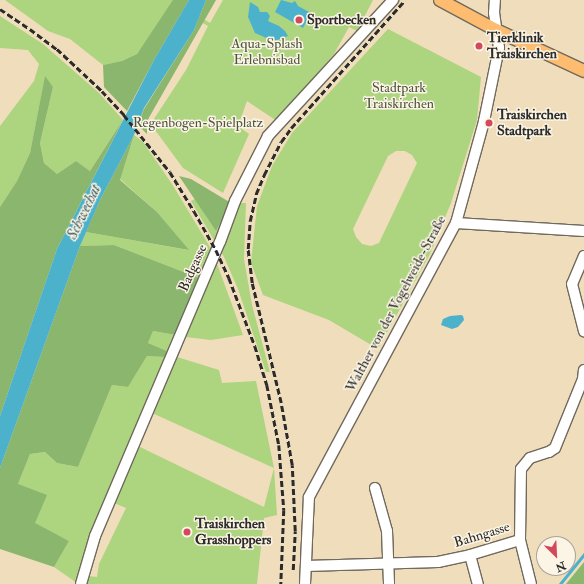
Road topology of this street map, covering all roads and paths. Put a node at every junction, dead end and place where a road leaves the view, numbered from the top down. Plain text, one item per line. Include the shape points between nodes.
1 (393, 0) edge
2 (440, 0) edge
3 (495, 0) edge
4 (496, 30) junction
5 (584, 71) edge
6 (456, 224) junction
7 (584, 231) edge
8 (584, 256) edge
9 (584, 332) edge
10 (584, 370) edge
11 (375, 488) dead end
12 (520, 540) junction
13 (470, 555) junction
14 (388, 565) junction
15 (306, 566) junction
16 (82, 584) edge
17 (305, 584) edge
18 (389, 584) edge
19 (478, 584) edge
20 (532, 584) edge

1 - 16 street, Badgasse via 268,136 235,201 95,536
2 - 4 main road
3 - 4 street, Walther von der Vogelweide-Straße
4 - 5 main road
4 - 6 street, Walther von der Vogelweide-Straße via 499,48 484,121
6 - 7 street
6 - 15 street, Walther von der Vogelweide-Straße via 309,497
8 - 9 street via 572,284
10 - 12 street, Bahngasse via 583,379 555,448 530,458 521,469
11 - 14 street via 387,532
12 - 13 street, Bahngasse
12 - 20 street
13 - 14 street, Bahngasse via 438,562
13 - 19 street
14 - 15 street, Bahngasse
14 - 18 street
15 - 17 street, Walther von der Vogelweide-Straße

